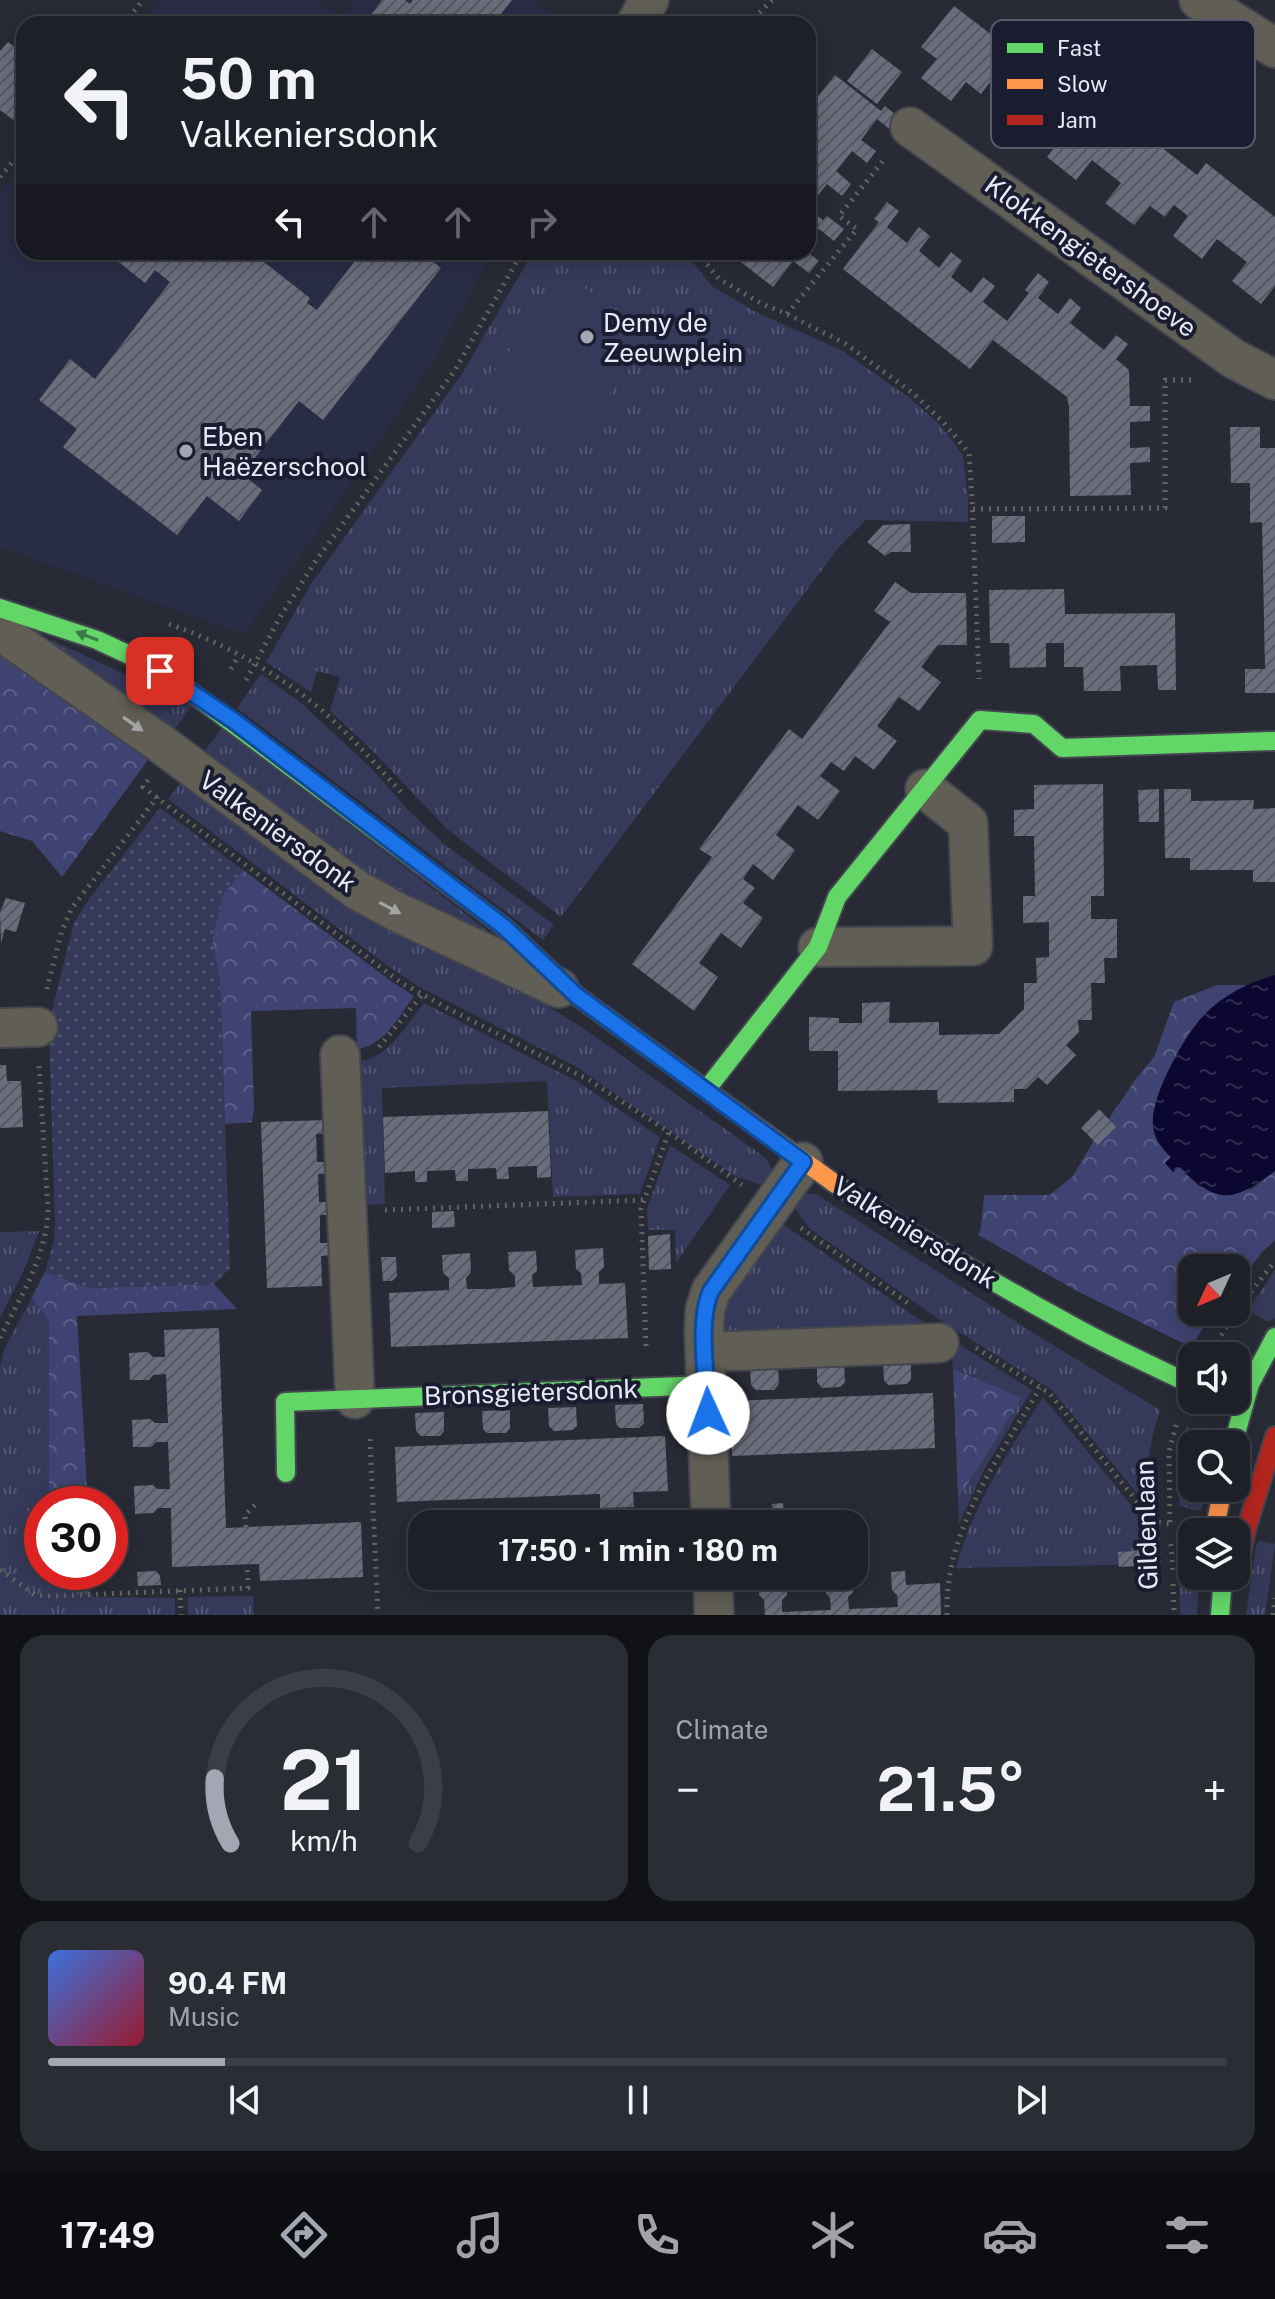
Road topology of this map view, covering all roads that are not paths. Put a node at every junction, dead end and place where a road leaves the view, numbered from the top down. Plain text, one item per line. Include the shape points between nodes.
1 (1199, 0) edge
2 (1231, 20) edge
3 (1255, 35) edge
4 (1275, 48) edge
5 (910, 127) road end
6 (1275, 380) edge
7 (0, 608) edge
8 (0, 631) edge
9 (1275, 741) edge
10 (925, 789) junction
11 (818, 947) junction
12 (577, 996) junction
13 (38, 1027) road end
14 (0, 1028) edge
15 (340, 1055) road end
16 (706, 1090) junction
17 (803, 1162) junction
18 (1275, 1337) edge
19 (957, 1345) road end
20 (706, 1368) junction
21 (1178, 1378) edge
22 (361, 1398) junction
23 (1233, 1418) edge
24 (1275, 1427) edge
25 (1275, 1436) edge
26 (286, 1473) dead end
27 (711, 1510) edge
28 (1250, 1518) edge
29 (713, 1590) edge
30 (1222, 1590) edge
31 (714, 1615) edge
32 (1220, 1615) edge

1 - 2 street
3 - 4 street
5 - 6 street, Klokkengietershoeve via 1234,359
12 -> 7 street, Valkeniersdonk via 503,926 160,671 81,633
8 -> 12 street, Valkeniersdonk via 357,890
9 - 10 street via 1062,748 1034,724 980,720
10 - 11 street via 837,897
10 - 11 street via 968,823 973,946
11 - 16 street
12 - 16 street, Valkeniersdonk
13 - 14 street
15 - 22 street
16 - 17 street, Valkeniersdonk
17 - 20 street via 711,1291 705,1310
17 - 21 street, Valkeniersdonk via 1013,1293
18 - 23 street
19 - 20 street, Bronsgietersdonk
20 - 22 street, Bronsgietersdonk via 648,1388
20 - 27 street
22 - 26 street, Bronsgietersdonk via 285,1402
23 - 24 street
25 - 28 street
29 - 31 street
30 - 32 street

